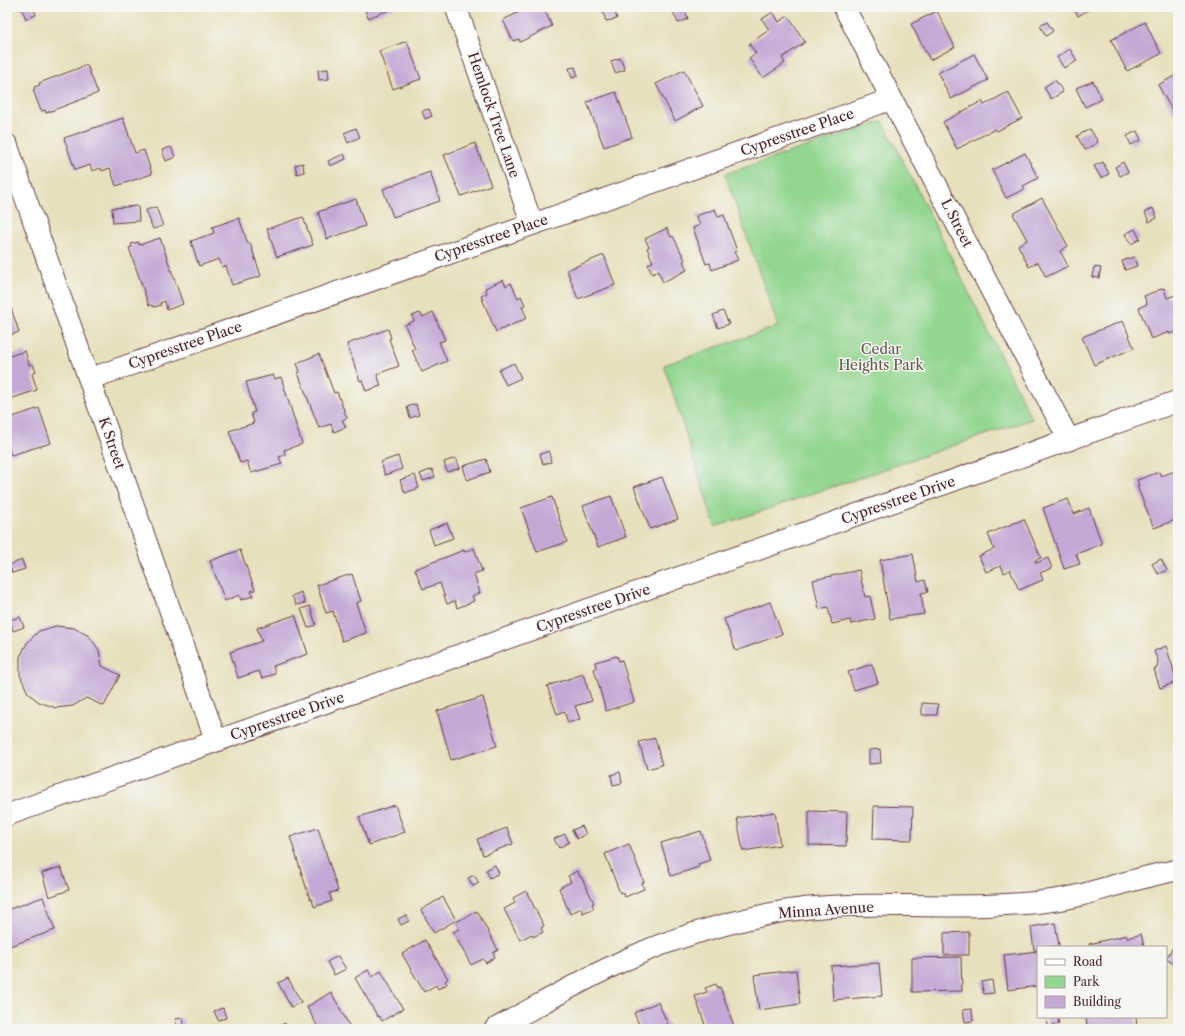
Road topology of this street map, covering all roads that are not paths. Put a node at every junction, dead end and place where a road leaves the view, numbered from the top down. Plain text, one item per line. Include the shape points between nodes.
1 (456, 7) edge
2 (844, 7) edge
3 (892, 99) junction
4 (7, 145) edge
5 (532, 224) junction
6 (89, 379) junction
7 (1178, 401) edge
8 (1069, 440) junction
9 (216, 741) junction
10 (7, 815) edge
11 (1178, 870) edge
12 (495, 1029) edge

1 - 5 street, Hemlock Tree Lane
2 - 3 street, L Street
3 - 5 street, Cypresstree Place
3 - 8 street, L Street
4 - 6 street, K Street
5 - 6 street, Cypresstree Place
6 - 9 street, K Street
7 - 8 street, Cypresstree Drive
8 - 9 street, Cypresstree Drive
9 - 10 street, Cypresstree Drive
11 - 12 street, Minna Avenue via 1046,901 996,905 843,906 796,909 743,920 635,956

